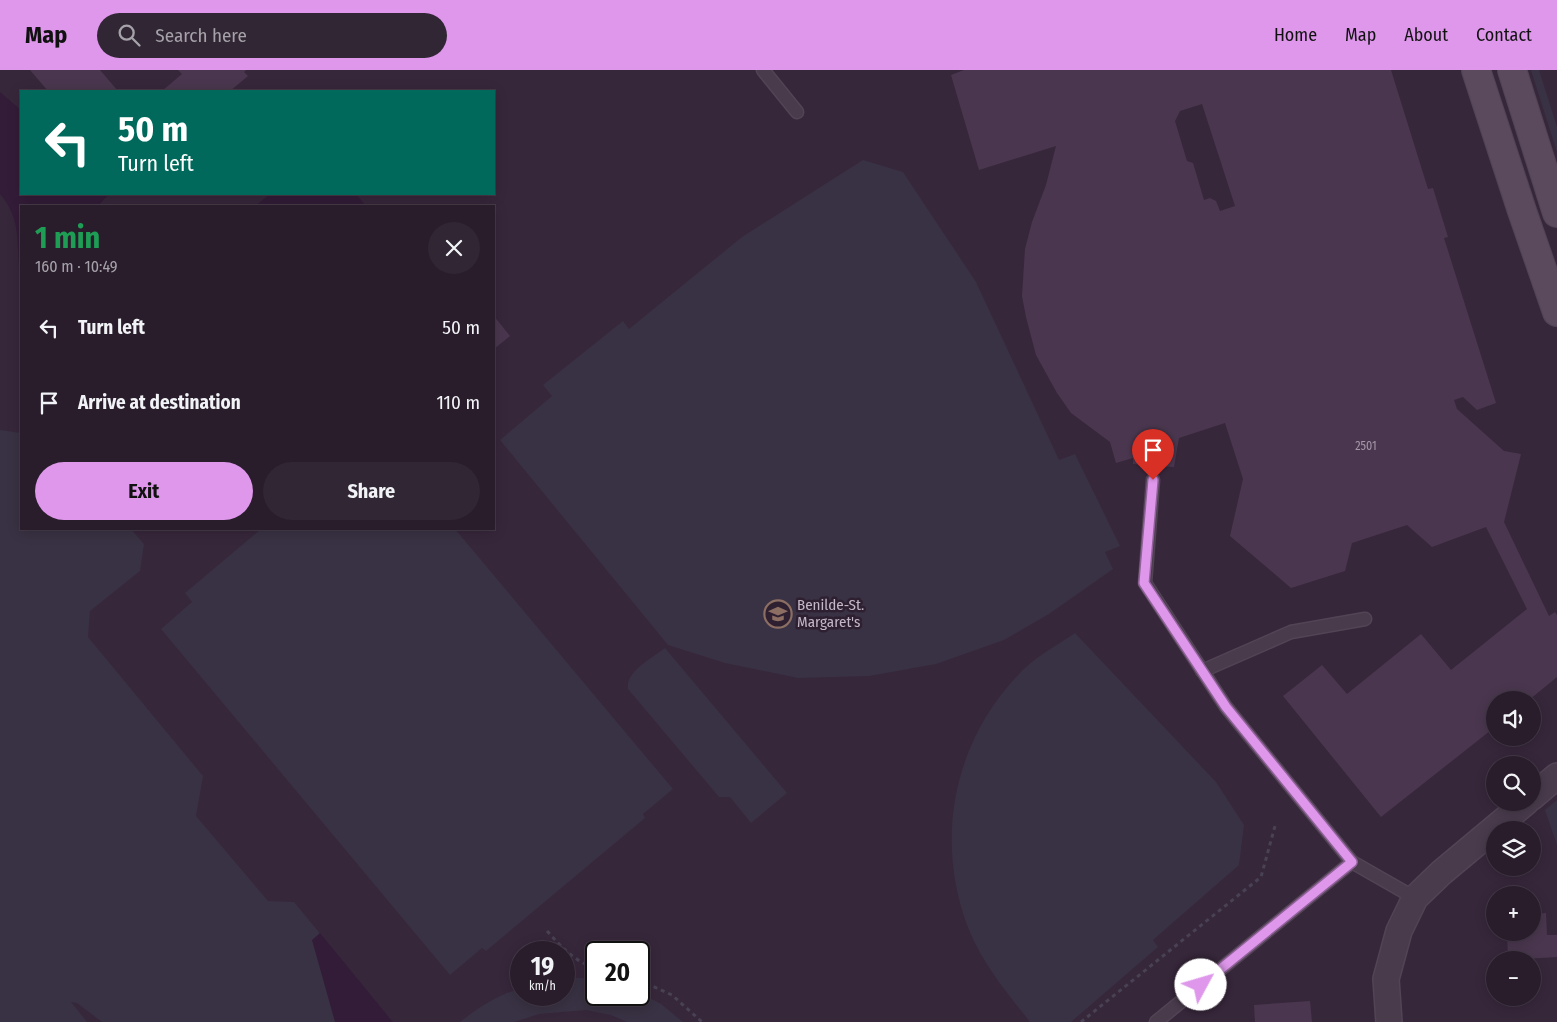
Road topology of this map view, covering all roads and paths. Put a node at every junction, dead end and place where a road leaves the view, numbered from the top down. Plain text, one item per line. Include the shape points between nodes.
1 (763, 70) edge
2 (1476, 70) edge
3 (1512, 70) edge
4 (797, 112) dead end
5 (1557, 213) edge
6 (1557, 312) edge
7 (1153, 480) dead end
8 (1365, 619) dead end
9 (1202, 670) junction
10 (1557, 776) edge
11 (1541, 789) edge
12 (1515, 811) edge
13 (1275, 826) dead end
14 (1352, 862) junction
15 (1415, 898) junction
16 (547, 932) dead end
17 (585, 965) edge
18 (650, 985) edge
19 (702, 1022) edge
20 (1081, 1022) edge
21 (1156, 1022) edge
22 (1389, 1022) edge

1 - 4 lane
2 - 6 street
3 - 5 street
7 - 9 lane via 1144,583
8 - 9 lane via 1291,632
9 - 14 lane via 1226,707
10 - 11 street
12 - 15 street
13 - 20 path via 1262,877
14 - 15 lane
14 - 21 lane
15 - 22 street via 1399,930 1386,979
16 - 17 path via 566,953
18 - 19 path via 672,995

